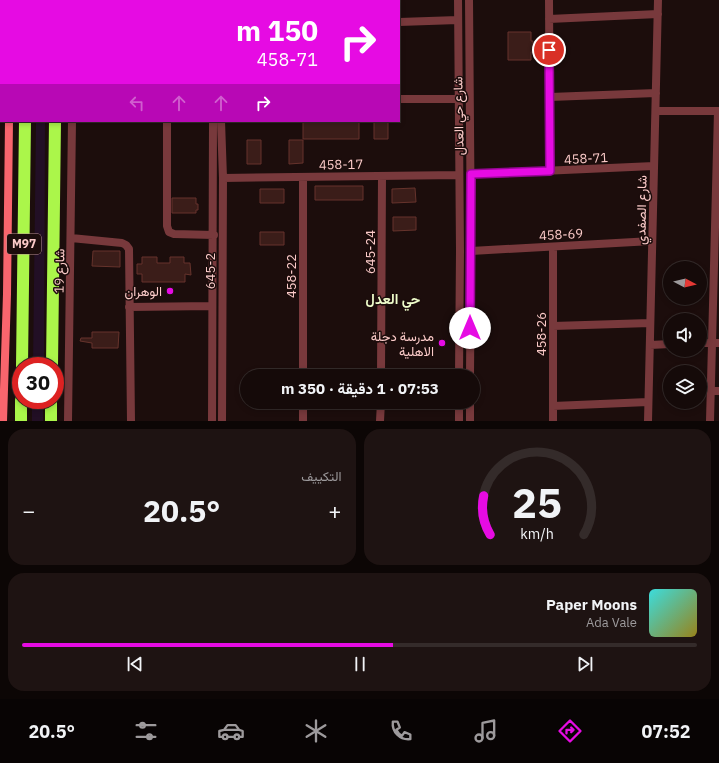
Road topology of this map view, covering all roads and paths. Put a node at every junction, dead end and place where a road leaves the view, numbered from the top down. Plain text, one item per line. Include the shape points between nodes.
1 (458, 0) edge
2 (469, 0) edge
3 (549, 0) edge
4 (658, 0) edge
5 (658, 14) junction
6 (549, 19) junction
7 (458, 20) junction
8 (400, 22) edge
9 (656, 93) junction
10 (550, 97) junction
11 (400, 99) edge
12 (459, 99) junction
13 (656, 111) junction
14 (719, 111) edge
15 (9, 122) edge
16 (25, 122) edge
17 (55, 122) edge
18 (72, 122) edge
19 (167, 122) edge
20 (213, 122) edge
21 (221, 122) edge
22 (718, 132) edge
23 (654, 166) junction
24 (550, 171) junction
25 (471, 174) junction
26 (459, 175) junction
27 (382, 176) junction
28 (303, 177) junction
29 (223, 178) junction
30 (718, 184) edge
31 (214, 235) junction
32 (717, 237) edge
33 (71, 238) junction
34 (652, 241) junction
35 (553, 247) junction
36 (471, 251) junction
37 (716, 288) edge
38 (212, 306) junction
39 (129, 307) junction
40 (650, 323) junction
41 (553, 326) junction
42 (716, 343) edge
43 (663, 344) edge
44 (650, 345) junction
45 (22, 357) edge
46 (52, 357) edge
47 (303, 369) edge
48 (381, 369) edge
49 (459, 369) edge
50 (470, 369) edge
51 (715, 391) edge
52 (648, 402) junction
53 (553, 406) junction
54 (21, 409) edge
55 (51, 409) edge
56 (303, 409) edge
57 (381, 409) edge
58 (459, 409) edge
59 (470, 409) edge
60 (3, 421) edge
61 (21, 421) edge
62 (51, 421) edge
63 (68, 421) edge
64 (131, 421) edge
65 (212, 421) edge
66 (222, 421) edge
67 (303, 421) edge
68 (380, 421) edge
69 (458, 421) edge
70 (470, 421) edge
71 (553, 421) edge
72 (648, 421) edge
73 (710, 421) edge

1 - 7 street, شارع حي العدل
2 - 25 street, شارع حي العدل
3 - 6 street
4 - 5 street, شارع الصفدي
5 - 6 street
5 - 9 street, شارع الصفدي
6 - 10 street
7 - 8 street
7 - 12 street, شارع حي العدل
9 - 10 street
9 - 13 street, شارع الصفدي
10 - 24 street
11 - 12 street
12 - 26 street, شارع حي العدل
13 - 14 street
13 - 23 street, شارع الصفدي
14 - 22 street
15 - 60 street
16 - 45 highway, M97
17 - 46 highway, M97
18 - 33 street, شارع 19
19 - 31 street via 169,232
20 - 31 street, 645-2
21 - 29 street, 645-2
22 - 30 street
23 - 24 street, 458-71
23 - 34 street, شارع الصفدي
24 - 25 street, 458-71
25 - 36 street, شارع حي العدل
26 - 27 street, 458-17
26 - 49 street, شارع حي العدل
27 - 28 street, 458-17
27 - 48 street, 645-24
28 - 29 street, 458-17
28 - 47 street, 458-22
29 - 66 street, 645-2
30 - 32 street
31 - 38 street, 645-2
32 - 37 street
33 - 39 street via 126,245 129,249
33 - 63 street, شارع 19
34 - 35 street, 458-69
34 - 40 street, شارع الصفدي
35 - 36 street, 458-69
35 - 41 street, 458-26
36 - 50 street, شارع حي العدل
37 - 42 street
38 - 39 street
38 - 65 street, 645-2
39 - 64 street
40 - 41 street
40 - 44 street, شارع الصفدي
41 - 53 street, 458-26
42 - 51 street
43 - 44 street
44 - 52 street, شارع الصفدي
51 - 73 street
52 - 53 street
52 - 72 street, شارع الصفدي
53 - 71 street, 458-26
54 - 61 highway
55 - 62 highway
56 - 67 street
57 - 68 street
58 - 69 street
59 - 70 street

